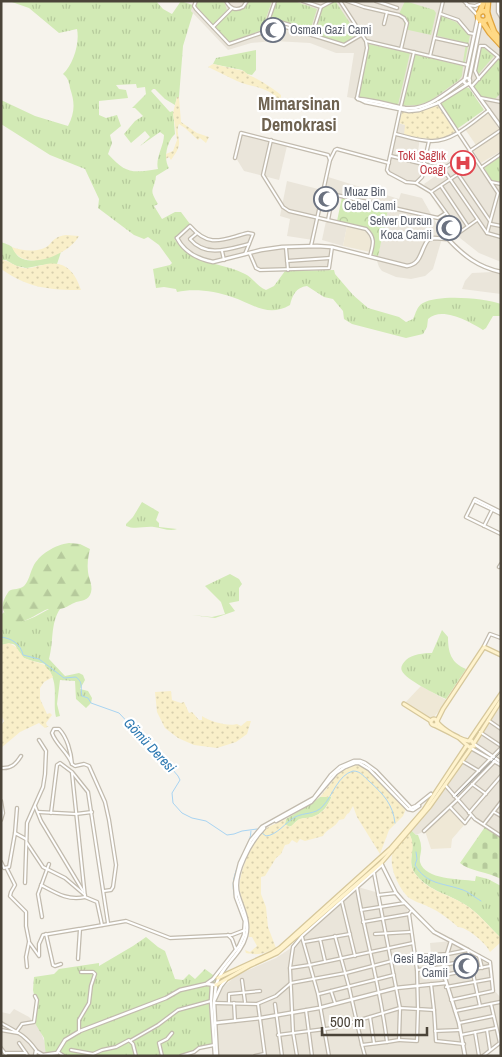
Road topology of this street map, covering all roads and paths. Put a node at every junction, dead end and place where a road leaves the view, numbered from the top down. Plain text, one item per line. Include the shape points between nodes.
1 (196, 1) edge
2 (226, 1) edge
3 (247, 1) edge
4 (275, 1) edge
5 (303, 1) edge
6 (332, 1) edge
7 (340, 1) edge
8 (347, 1) edge
9 (376, 1) edge
10 (443, 1) edge
11 (464, 1) edge
12 (484, 1) edge
13 (488, 1) edge
14 (498, 1) edge
15 (466, 4) junction
16 (321, 7) junction
17 (232, 8) junction
18 (398, 8) dead end
19 (387, 12) junction
20 (440, 14) junction
21 (488, 15) junction
22 (480, 17) junction
23 (501, 17) edge
24 (269, 21) junction
25 (384, 24) dead end
26 (213, 27) junction
27 (313, 34) junction
28 (474, 34) junction
29 (361, 35) junction
30 (434, 38) junction
31 (366, 41) junction
32 (501, 41) edge
33 (467, 45) dead end
34 (501, 45) edge
35 (401, 50) junction
36 (414, 52) junction
37 (430, 56) junction
38 (499, 58) edge
39 (468, 65) junction
40 (465, 79) junction
41 (479, 79) junction
42 (469, 82) junction
43 (472, 86) junction
44 (357, 98) joint
45 (481, 98) junction
46 (501, 98) edge
47 (499, 101) edge
48 (437, 102) junction
49 (401, 108) junction
50 (489, 110) junction
51 (501, 129) edge
52 (458, 132) junction
53 (395, 134) junction
54 (271, 140) junction
55 (429, 141) junction
56 (470, 150) junction
57 (501, 154) edge
58 (390, 156) junction
59 (235, 158) dead end
60 (330, 160) junction
61 (389, 163) junction
62 (424, 164) junction
63 (482, 167) junction
64 (443, 169) junction
65 (450, 179) junction
66 (491, 182) junction
67 (416, 183) junction
68 (501, 184) edge
69 (441, 186) junction
70 (323, 192) junction
71 (431, 192) junction
72 (499, 193) edge
73 (334, 194) junction
74 (446, 213) junction
75 (317, 217) junction
76 (328, 220) junction
77 (477, 220) junction
78 (490, 222) junction
79 (468, 226) junction
80 (501, 226) edge
81 (197, 233) junction
82 (487, 233) junction
83 (501, 237) edge
84 (177, 238) joint
85 (250, 244) junction
86 (311, 246) junction
87 (286, 247) junction
88 (332, 248) junction
89 (222, 251) junction
90 (250, 253) junction
91 (245, 254) junction
92 (370, 257) junction
93 (330, 258) junction
94 (224, 260) junction
95 (287, 261) junction
96 (288, 270) junction
97 (501, 272) edge
98 (474, 501) junction
99 (500, 508) edge
100 (492, 510) junction
101 (500, 512) edge
102 (484, 526) junction
103 (501, 534) edge
104 (501, 638) edge
105 (484, 647) junction
106 (501, 655) edge
107 (501, 694) edge
108 (500, 701) edge
109 (404, 704) dead end
110 (488, 720) junction
111 (435, 721) junction
112 (500, 728) edge
113 (480, 732) junction
114 (40, 740) dead end
115 (470, 744) junction
116 (501, 747) edge
117 (21, 756) dead end
118 (492, 758) junction
119 (462, 761) junction
120 (495, 761) junction
121 (72, 764) junction
122 (501, 764) edge
123 (1, 768) edge
124 (479, 771) junction
125 (72, 772) junction
126 (501, 776) edge
127 (444, 784) junction
128 (472, 784) junction
129 (431, 794) junction
130 (486, 794) junction
131 (454, 796) junction
132 (457, 800) junction
133 (1, 801) edge
134 (501, 802) edge
135 (35, 805) junction
136 (450, 807) junction
137 (17, 808) dead end
138 (38, 812) junction
139 (92, 812) junction
140 (494, 812) junction
141 (51, 814) junction
142 (76, 814) junction
143 (470, 814) junction
144 (501, 816) edge
145 (1, 820) edge
146 (484, 825) junction
147 (424, 831) dead end
148 (16, 833) junction
149 (501, 836) edge
150 (26, 840) junction
151 (1, 862) edge
152 (381, 862) junction
153 (49, 864) dead end
154 (7, 869) junction
155 (46, 869) junction
156 (374, 873) junction
157 (25, 883) dead end
158 (40, 884) junction
159 (357, 888) junction
160 (103, 891) junction
161 (396, 893) junction
162 (85, 895) junction
163 (378, 895) junction
164 (342, 899) junction
165 (405, 903) junction
166 (380, 907) junction
167 (361, 910) junction
168 (412, 910) junction
169 (409, 914) junction
170 (42, 918) dead end
171 (383, 919) junction
172 (363, 922) junction
173 (102, 924) junction
174 (108, 924) junction
175 (80, 928) junction
176 (245, 930) junction
177 (411, 932) junction
178 (386, 933) junction
179 (46, 934) junction
180 (301, 934) junction
181 (350, 934) junction
182 (375, 934) dead end
183 (227, 935) junction
184 (335, 936) junction
185 (320, 939) junction
186 (451, 941) junction
187 (30, 942) junction
188 (304, 942) junction
189 (413, 943) junction
190 (390, 948) junction
191 (236, 950) junction
192 (468, 950) junction
193 (370, 952) junction
194 (448, 954) junction
195 (355, 956) junction
196 (415, 956) junction
197 (480, 956) junction
198 (78, 959) dead end
199 (341, 959) junction
200 (470, 960) junction
201 (392, 961) junction
202 (326, 962) junction
203 (61, 964) dead end
204 (310, 965) junction
205 (373, 966) junction
206 (444, 966) junction
207 (491, 966) junction
208 (27, 967) dead end
209 (224, 968) junction
210 (290, 968) junction
211 (482, 968) junction
212 (417, 970) junction
213 (473, 970) junction
214 (81, 972) dead end
215 (346, 973) junction
216 (394, 975) junction
217 (444, 975) junction
218 (229, 976) junction
219 (218, 978) junction
220 (492, 978) junction
221 (213, 979) junction
222 (376, 979) junction
223 (242, 980) dead end
224 (314, 980) junction
225 (475, 982) junction
226 (291, 983) junction
227 (206, 984) junction
228 (431, 984) junction
229 (214, 985) junction
230 (418, 985) junction
231 (446, 985) junction
232 (350, 987) junction
233 (396, 988) junction
234 (260, 991) dead end
235 (332, 991) junction
236 (244, 993) junction
237 (380, 993) junction
238 (318, 994) junction
239 (477, 994) junction
240 (35, 996) dead end
241 (353, 1000) junction
242 (450, 1000) junction
243 (213, 1002) junction
244 (500, 1002) edge
245 (229, 1003) junction
246 (234, 1003) junction
247 (245, 1003) junction
248 (257, 1004) junction
249 (275, 1004) dead end
250 (491, 1004) junction
251 (336, 1005) junction
252 (480, 1006) junction
253 (319, 1008) junction
254 (400, 1008) junction
255 (418, 1009) junction
256 (306, 1010) junction
257 (434, 1010) junction
258 (455, 1011) junction
259 (293, 1012) junction
260 (384, 1012) junction
261 (275, 1016) junction
262 (494, 1016) junction
263 (370, 1017) junction
264 (261, 1018) junction
265 (235, 1021) junction
266 (356, 1021) junction
267 (1, 1023) edge
268 (215, 1023) junction
269 (459, 1024) junction
270 (496, 1028) junction
271 (323, 1029) junction
272 (1, 1030) edge
273 (460, 1030) junction
274 (486, 1030) junction
275 (17, 1031) junction
276 (308, 1031) junction
277 (435, 1031) junction
278 (79, 1032) junction
279 (293, 1032) junction
280 (475, 1032) junction
281 (172, 1033) dead end
282 (20, 1034) junction
283 (462, 1034) junction
284 (278, 1035) junction
285 (399, 1040) junction
286 (130, 1041) junction
287 (19, 1042) dead end
288 (387, 1042) junction
289 (500, 1042) edge
290 (374, 1043) junction
291 (464, 1044) junction
292 (214, 1045) junction
293 (362, 1045) junction
294 (1, 1048) edge
295 (36, 1050) junction
296 (71, 1050) dead end
297 (490, 1050) junction
298 (1, 1052) edge
299 (58, 1052) junction
300 (6, 1054) edge
301 (27, 1055) edge
302 (264, 1055) edge
303 (296, 1055) edge
304 (36, 1056) edge
305 (64, 1056) edge
306 (136, 1056) edge
307 (162, 1056) edge
308 (182, 1056) edge
309 (216, 1056) edge
310 (255, 1056) edge
311 (282, 1056) edge
312 (292, 1056) edge
313 (312, 1056) edge
314 (329, 1056) edge
315 (366, 1056) edge
316 (465, 1056) edge
317 (479, 1056) edge
318 (483, 1056) edge

1 - 26 street via 194,6
2 - 17 street
3 - 17 street via 242,8
4 - 24 street
5 - 16 street
6 - 16 street
7 - 29 street
8 - 19 street
9 - 18 street
10 - 20 street
11 - 15 street
12 - 15 street via 476,6
12 - 22 highway
13 - 21 highway
14 - 23 street
15 - 22 street
16 - 27 street
17 - 26 street
19 - 25 street
19 - 35 street via 401,15 406,21
20 - 28 street via 458,20 469,33
20 - 30 street
21 - 22 highway via 486,20
21 - 22 highway via 484,11
21 - 32 highway
22 - 28 street
22 - 34 highway
22 - 42 street
24 - 26 street via 261,33 232,44
24 - 27 street
27 - 29 street via 344,46
28 - 39 street
29 - 31 street
30 - 33 street
30 - 37 street
31 - 35 street
31 - 44 street
35 - 36 street
36 - 37 street
36 - 49 street
37 - 39 street
38 - 41 street
38 - 41 street via 485,46 480,46 475,71
39 - 40 street
40 - 42 street via 464,83
40 - 48 street
41 - 43 street
42 - 43 street
42 - 48 street
43 - 45 street
44 - 49 street
45 - 47 street
45 - 50 street
46 - 47 street
48 - 49 street via 419,110
48 - 52 street
49 - 53 street
50 - 51 street
50 - 52 street
51 - 56 street
52 - 55 street via 441,140
52 - 56 street
53 - 55 street
53 - 58 street
54 - 59 street via 241,133
54 - 60 street via 326,154
54 - 75 street via 263,175 267,182 286,209
55 - 62 street
56 - 63 street
56 - 64 street
57 - 63 street
58 - 61 street
58 - 62 street
60 - 61 street via 337,149
60 - 70 street
61 - 67 street via 389,173 406,182
62 - 64 street
62 - 67 street via 422,177
63 - 66 street
64 - 65 street
65 - 69 street
65 - 77 street
65 - 78 street via 458,174
66 - 68 street
66 - 72 street
67 - 71 street
69 - 71 street
69 - 79 street
70 - 73 street
70 - 75 street
71 - 74 street
72 - 78 street
73 - 74 street via 438,218
73 - 76 street
74 - 79 street via 460,232
75 - 76 street
75 - 86 street
76 - 92 street via 366,229 374,244
77 - 79 street
77 - 82 street
78 - 80 street
78 - 82 street
81 - 84 street via 190,226
81 - 85 street via 213,241 254,234
81 - 89 street via 190,239 194,244 214,252
82 - 83 street
84 - 94 street via 194,256 213,262
85 - 89 street
85 - 91 street
86 - 87 street
86 - 88 street
87 - 90 street
87 - 95 street
88 - 92 street
88 - 93 street
89 - 94 street
90 - 91 street
90 - 96 street via 256,268
91 - 94 street
92 - 97 street via 411,266 419,260 428,240 444,238 470,260
93 - 95 street
93 - 96 street via 329,268
95 - 96 street
98 - 100 street
98 - 101 street
98 - 102 street via 466,517
99 - 101 street
100 - 101 street
100 - 102 street
102 - 103 street
104 - 105 street via 490,634
105 - 106 main road
105 - 111 main road
107 - 115 main road
108 - 110 main road
109 - 111 main road
110 - 112 street
110 - 113 main road
111 - 115 main road
111 - 115 main road via 432,724
113 - 115 main road
113 - 116 street
114 - 135 street via 46,756 43,786
115 - 118 street
115 - 119 main road
115 - 127 main road
116 - 118 street
117 - 123 street via 16,764
118 - 120 street
118 - 122 street
118 - 124 street
119 - 124 street
119 - 127 main road
120 - 122 street
120 - 128 street
121 - 121 street via 69,747 62,732 56,729 54,738 69,755
121 - 160 street via 89,766 106,802 116,865 113,887
124 - 131 street
125 - 139 street via 88,792
125 - 141 street via 61,763 57,765
125 - 142 street
126 - 130 street
127 - 129 street
127 - 131 street
127 - 152 main road
128 - 130 street
128 - 132 street
129 - 176 street via 411,808 365,763 354,761 340,767 314,798 262,827 251,840 235,883
129 - 209 street via 418,808 409,810 369,769 355,763 336,773 311,802 264,828 245,857 237,883 247,921 246,935
130 - 143 street
131 - 132 street
132 - 136 street
132 - 143 street
133 - 145 street
134 - 140 street
135 - 138 street
135 - 150 street via 28,818
136 - 143 street via 465,823
136 - 147 street
137 - 148 street
138 - 141 street
138 - 162 street
139 - 142 street
139 - 160 street
140 - 144 street
140 - 146 street
141 - 142 street
142 - 162 street
143 - 146 street
146 - 149 street
148 - 150 street
148 - 154 street
150 - 155 street
150 - 157 street
151 - 154 street
152 - 156 street
152 - 161 street
152 - 164 main road
152 - 218 main road via 280,948
153 - 155 street
154 - 187 street via 15,885 10,896 26,912
155 - 158 street
155 - 162 street via 65,878
156 - 159 street
156 - 163 street
158 - 162 street via 68,898
158 - 170 street via 38,898
159 - 164 street
159 - 167 street
160 - 174 street
161 - 163 street
161 - 165 street
162 - 173 street via 97,902
163 - 166 street
164 - 180 main road
164 - 181 street
165 - 166 street
165 - 168 street
166 - 167 street
166 - 171 street
167 - 172 street
168 - 169 street
168 - 186 street via 434,932
169 - 171 street
169 - 177 street
171 - 172 street
171 - 178 street
172 - 193 street
173 - 174 street
173 - 175 street
174 - 183 street via 126,921 166,938
175 - 179 street
175 - 198 street
176 - 183 street
176 - 191 street
177 - 178 street
177 - 189 street
178 - 182 street
178 - 190 street
179 - 187 street via 40,940 39,956
179 - 203 street via 53,965
180 - 188 street
180 - 210 street via 292,947
180 - 218 main road via 277,953
181 - 184 street
181 - 195 street
183 - 191 street
184 - 185 street
184 - 199 street
185 - 188 street
185 - 202 street
186 - 192 street
186 - 194 street
187 - 208 street
188 - 204 street
189 - 190 street
189 - 196 street
190 - 193 street
190 - 201 street
191 - 221 street
192 - 194 street
192 - 197 street
192 - 200 street
193 - 195 street
193 - 205 street
194 - 196 street
194 - 206 street
195 - 199 street
196 - 212 street
197 - 207 street
197 - 211 street
199 - 202 street
199 - 215 street
200 - 206 street
200 - 213 street
201 - 205 street
201 - 216 street
202 - 204 street
204 - 210 street
204 - 224 street
205 - 215 street
205 - 222 street
206 - 212 street
206 - 217 street
207 - 211 street
207 - 220 street
209 - 218 street
209 - 219 street
210 - 226 street
211 - 213 street
212 - 230 street
213 - 217 street
213 - 225 street
214 - 278 street via 95,974
215 - 224 street
215 - 232 street
216 - 222 street
216 - 233 street
217 - 231 street
218 - 219 main road
218 - 229 main road
218 - 243 street
219 - 221 street
219 - 229 street
220 - 225 street
220 - 239 street via 493,991
221 - 227 street
221 - 229 street
222 - 232 street
222 - 237 street
223 - 236 street
224 - 226 street
224 - 238 street
225 - 231 street
225 - 239 street
226 - 248 street via 276,996
226 - 259 street
227 - 229 street
227 - 278 street via 180,990
228 - 230 street
228 - 231 street
228 - 257 street
229 - 243 street
230 - 233 street
230 - 255 street
231 - 242 street
232 - 235 street
232 - 241 street
233 - 237 street
233 - 254 street
234 - 236 street
235 - 238 street
235 - 251 street
236 - 245 street via 229,994
236 - 247 street
237 - 241 street
237 - 260 street
238 - 253 street
239 - 242 street
239 - 252 street
240 - 275 street via 34,1022 22,1024
241 - 251 street
241 - 266 street
242 - 258 street
243 - 245 street
243 - 268 street
243 - 286 street via 178,1010
243 - 292 street
244 - 250 street
245 - 246 street
246 - 247 street
246 - 265 street
247 - 248 street
248 - 264 street
249 - 261 street
250 - 252 street
250 - 262 street
251 - 253 street
252 - 258 street
253 - 256 street
253 - 271 street
254 - 255 street
254 - 260 street
254 - 285 street
255 - 257 street
255 - 285 street via 417,1041
256 - 259 street
256 - 276 street
257 - 277 street
258 - 269 street
259 - 261 street
259 - 279 street
260 - 263 street
260 - 288 street
261 - 264 street
261 - 284 street
262 - 269 street
262 - 270 street
263 - 266 street
263 - 290 street
264 - 265 street
264 - 302 street
265 - 268 street
266 - 271 street
266 - 293 street
267 - 275 street
268 - 309 street
269 - 273 street
270 - 274 street
270 - 289 street
271 - 276 street
271 - 314 street
272 - 282 street
273 - 277 street
273 - 283 street
274 - 280 street
274 - 297 street
275 - 282 street
276 - 279 street
276 - 313 street
277 - 291 street via 438,1043
278 - 299 street via 65,1040
279 - 284 street
279 - 303 street
280 - 283 street
280 - 317 street
281 - 307 street via 159,1042
282 - 295 street
283 - 291 street
284 - 311 street
285 - 288 street
286 - 296 street via 93,1054
286 - 306 street
287 - 301 street
288 - 290 street
289 - 297 street
290 - 293 street
291 - 316 street
292 - 308 street
292 - 309 street
293 - 315 street
294 - 300 street
295 - 299 street via 43,1055
295 - 304 street
297 - 318 street
298 - 300 street
299 - 305 street
300 - 301 street
302 - 310 street
303 - 312 street

